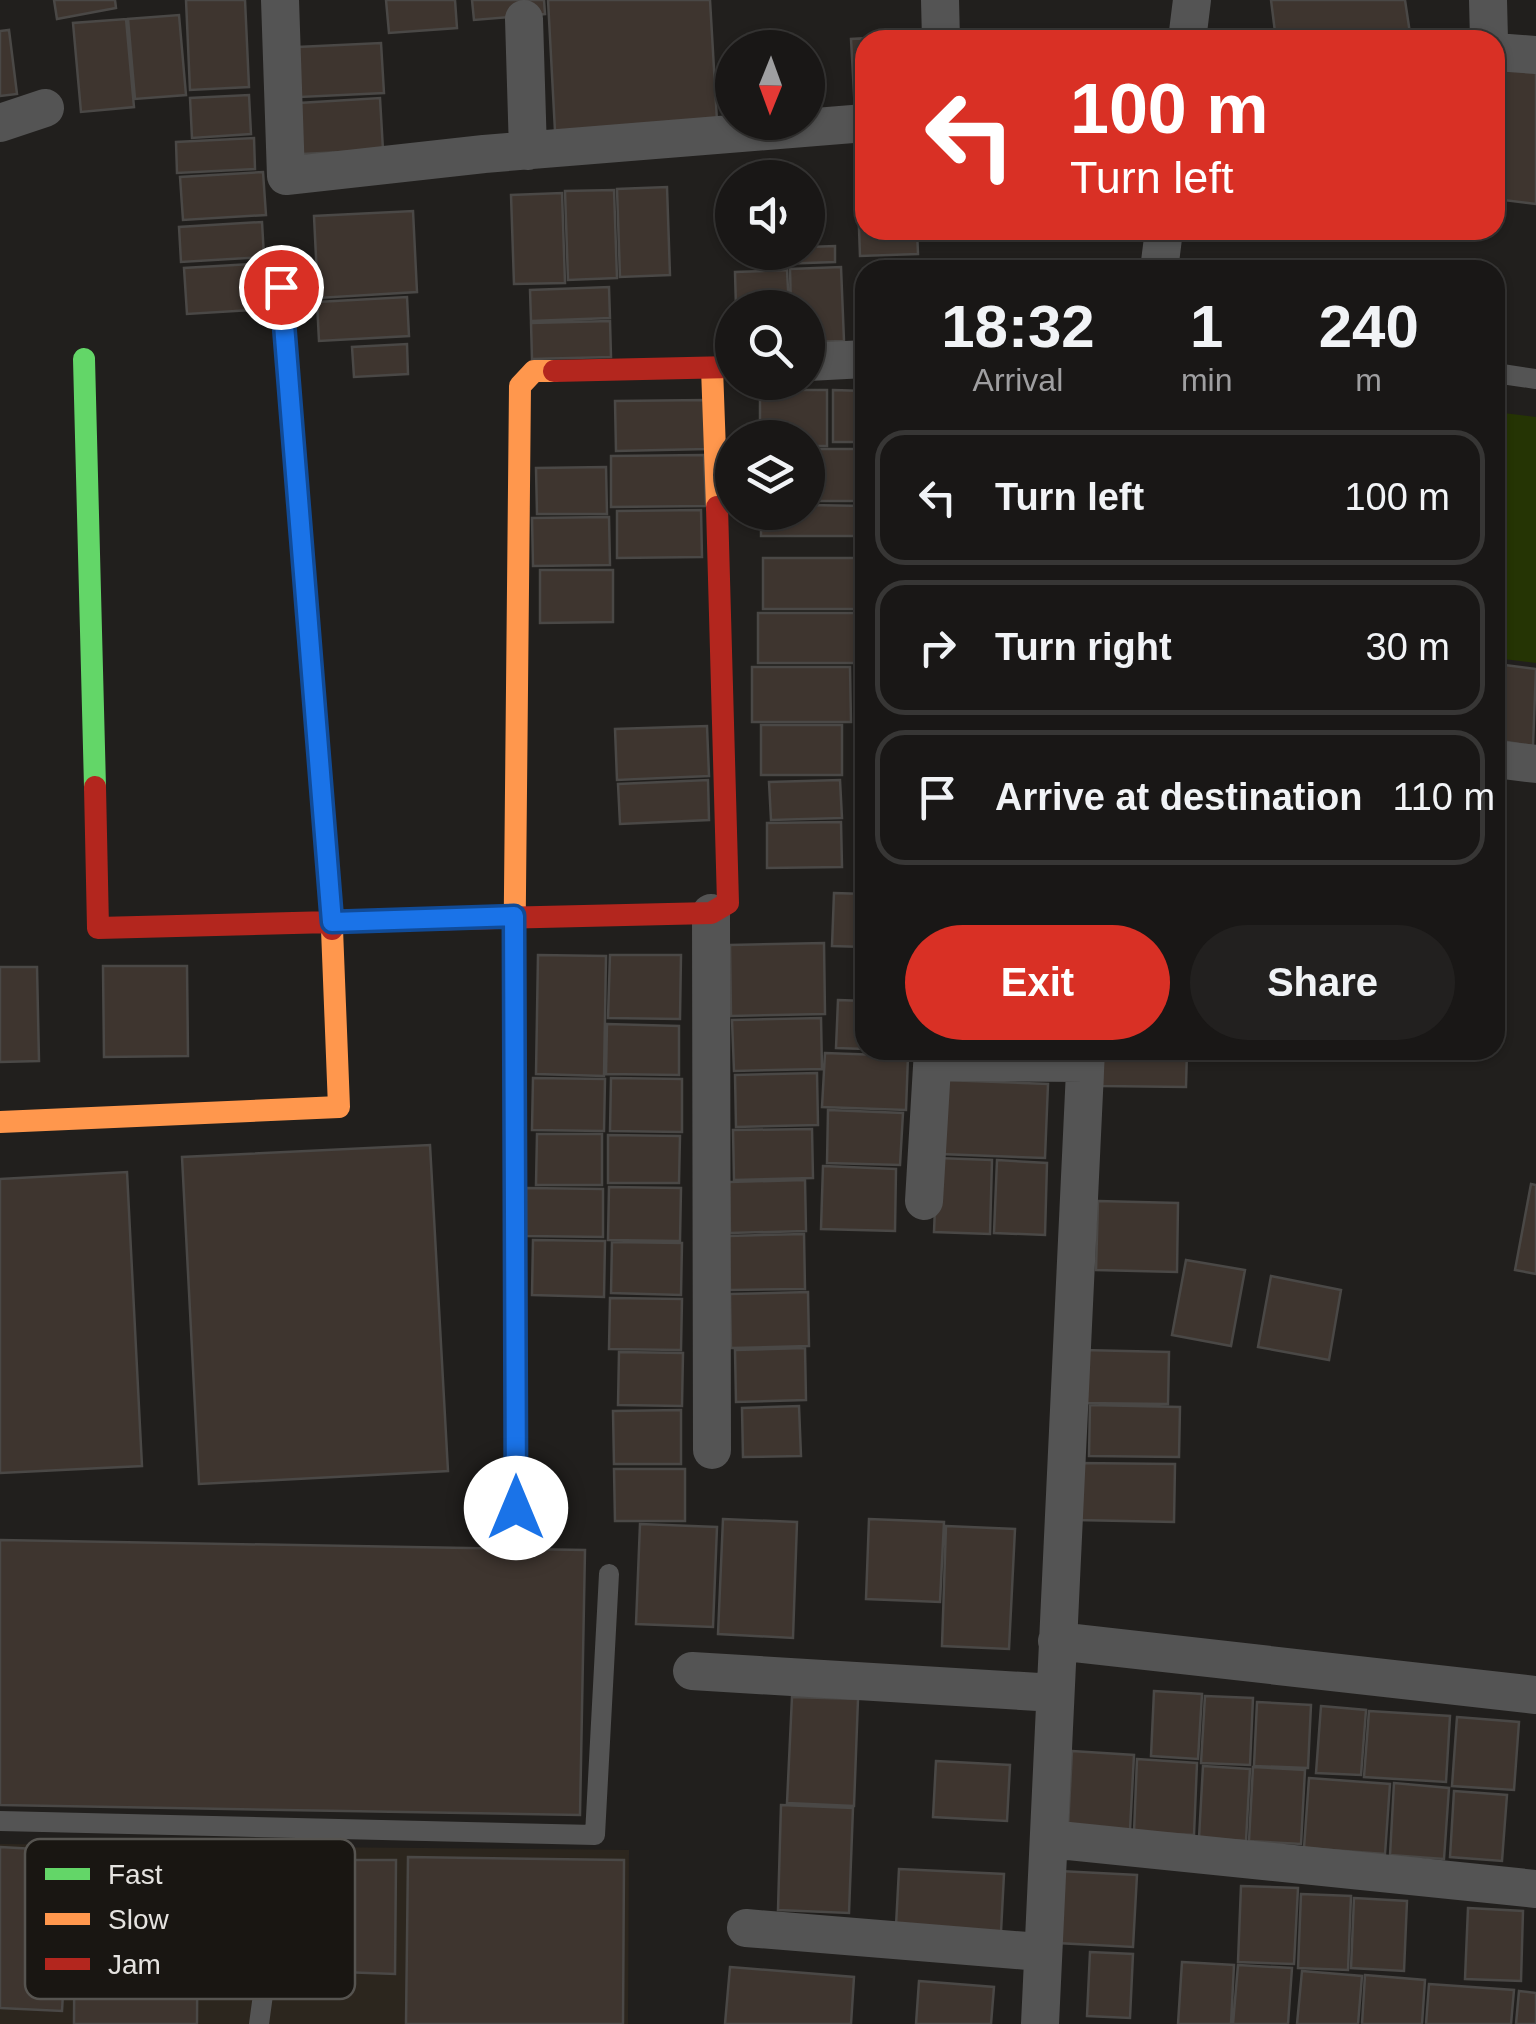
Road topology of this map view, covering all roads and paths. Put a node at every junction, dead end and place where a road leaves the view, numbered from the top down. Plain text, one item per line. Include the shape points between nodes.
1 (280, 0) edge
2 (940, 0) edge
3 (1192, 0) edge
4 (1488, 0) edge
5 (524, 20) dead end
6 (942, 30) edge
7 (1188, 30) edge
8 (1489, 30) edge
9 (1505, 53) edge
10 (1536, 55) edge
11 (45, 108) dead end
12 (0, 123) edge
13 (855, 125) edge
14 (528, 151) junction
15 (281, 287) dead end
16 (84, 359) dead end
17 (855, 360) edge
18 (825, 361) edge
19 (715, 367) edge
20 (1505, 374) edge
21 (1536, 378) edge
22 (723, 400) edge
23 (1505, 760) edge
24 (1536, 764) edge
25 (712, 913) junction
26 (514, 916) junction
27 (332, 922) junction
28 (933, 1060) edge
29 (1085, 1060) edge
30 (0, 1122) edge
31 (924, 1201) dead end
32 (712, 1450) dead end
33 (516, 1508) dead end
34 (609, 1574) dead end
35 (1057, 1641) junction
36 (692, 1671) dead end
37 (1055, 1693) junction
38 (1536, 1695) edge
39 (0, 1821) edge
40 (1048, 1838) junction
41 (1536, 1889) edge
42 (746, 1928) dead end
43 (1040, 1952) junction
44 (262, 1999) edge
45 (259, 2024) edge
46 (1040, 2024) edge

1 - 14 street via 286,176
2 - 6 street
3 - 7 street
4 - 8 street
5 - 14 street
9 - 10 street
11 - 12 street
13 - 14 street
15 - 27 street
16 - 27 street via 98,928
17 - 18 street
19 - 26 street via 534,371 520,386
20 - 21 lane
22 - 25 street via 732,894
23 - 24 street
25 - 26 street
25 - 32 street
26 - 27 street
26 - 33 street
27 - 30 street via 339,1107
28 - 31 street
29 - 35 street
34 - 39 lane via 595,1835
35 - 37 street
35 - 38 street
36 - 37 street
37 - 40 street
40 - 41 street
40 - 43 street
42 - 43 street
43 - 46 street
44 - 45 lane

